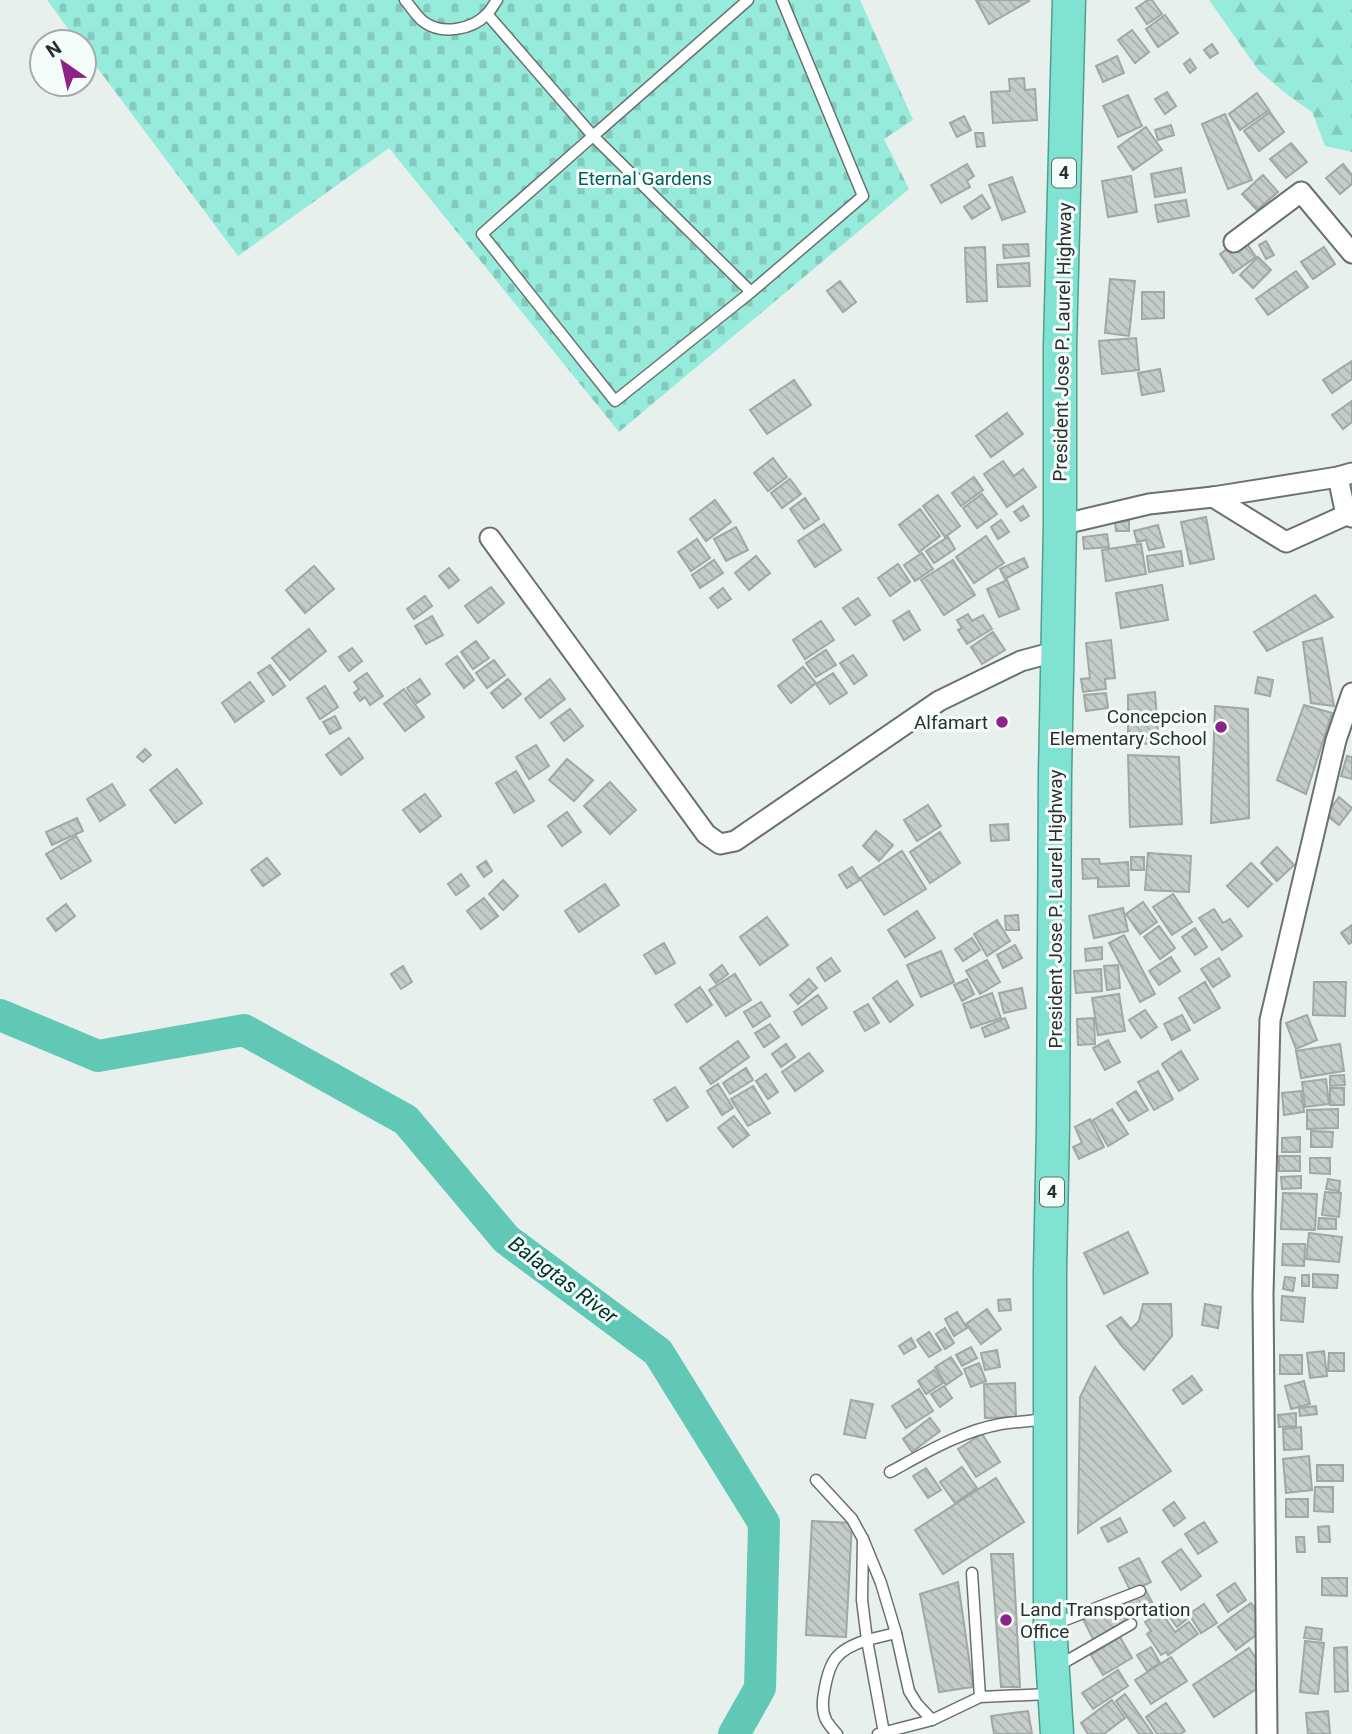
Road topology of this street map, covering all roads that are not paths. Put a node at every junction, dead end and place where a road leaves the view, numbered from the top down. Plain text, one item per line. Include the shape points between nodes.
1 (405, 0) edge
2 (497, 0) edge
3 (748, 0) edge
4 (782, 0) edge
5 (1069, 0) edge
6 (487, 15) junction
7 (593, 136) junction
8 (1234, 242) dead end
9 (1352, 253) edge
10 (751, 292) junction
11 (1345, 475) edge
12 (1213, 496) junction
13 (1349, 516) edge
14 (1060, 525) junction
15 (490, 538) dead end
16 (1058, 651) junction
17 (1352, 693) edge
18 (1049, 1419) junction
19 (890, 1472) dead end
20 (816, 1480) dead end
21 (863, 1539) junction
22 (972, 1573) dead end
23 (1140, 1591) dead end
24 (1131, 1624) dead end
25 (1050, 1626) junction
26 (896, 1633) junction
27 (867, 1640) junction
28 (1053, 1681) junction
29 (980, 1697) junction
30 (932, 1720) junction
31 (881, 1733) edge
32 (837, 1734) edge
33 (1057, 1734) edge
34 (1267, 1734) edge

1 - 6 lane via 423,22 439,28 456,29
2 - 6 lane
3 - 7 lane
4 - 10 lane via 863,196
5 - 14 highway, President Jose P. Laurel Highway / 4
6 - 7 lane
7 - 10 lane
7 - 10 lane via 482,234 615,401
8 - 9 street via 1301,192
11 - 12 street
11 - 13 street
12 - 13 street via 1286,542
12 - 14 street via 1149,504
14 - 16 highway, President Jose P. Laurel Highway / 4
15 - 16 street via 706,834 720,844 735,841 939,701 1021,661
16 - 18 highway, President Jose P. Laurel Highway / 4
17 - 34 street via 1336,740 1270,1020 1263,1294
18 - 19 lane via 999,1424 962,1435
18 - 25 highway, President Jose P. Laurel Highway / 4
20 - 21 lane
21 - 26 lane
21 - 27 lane
22 - 29 lane
23 - 25 lane
24 - 28 lane
25 - 28 highway, President Jose P. Laurel Highway / 4
26 - 27 lane
26 - 30 lane via 909,1691
27 - 31 lane
27 - 32 lane via 837,1656 828,1671 822,1706
28 - 29 lane
28 - 33 highway, President Jose P. Laurel Highway / 4
29 - 30 lane
30 - 31 lane

